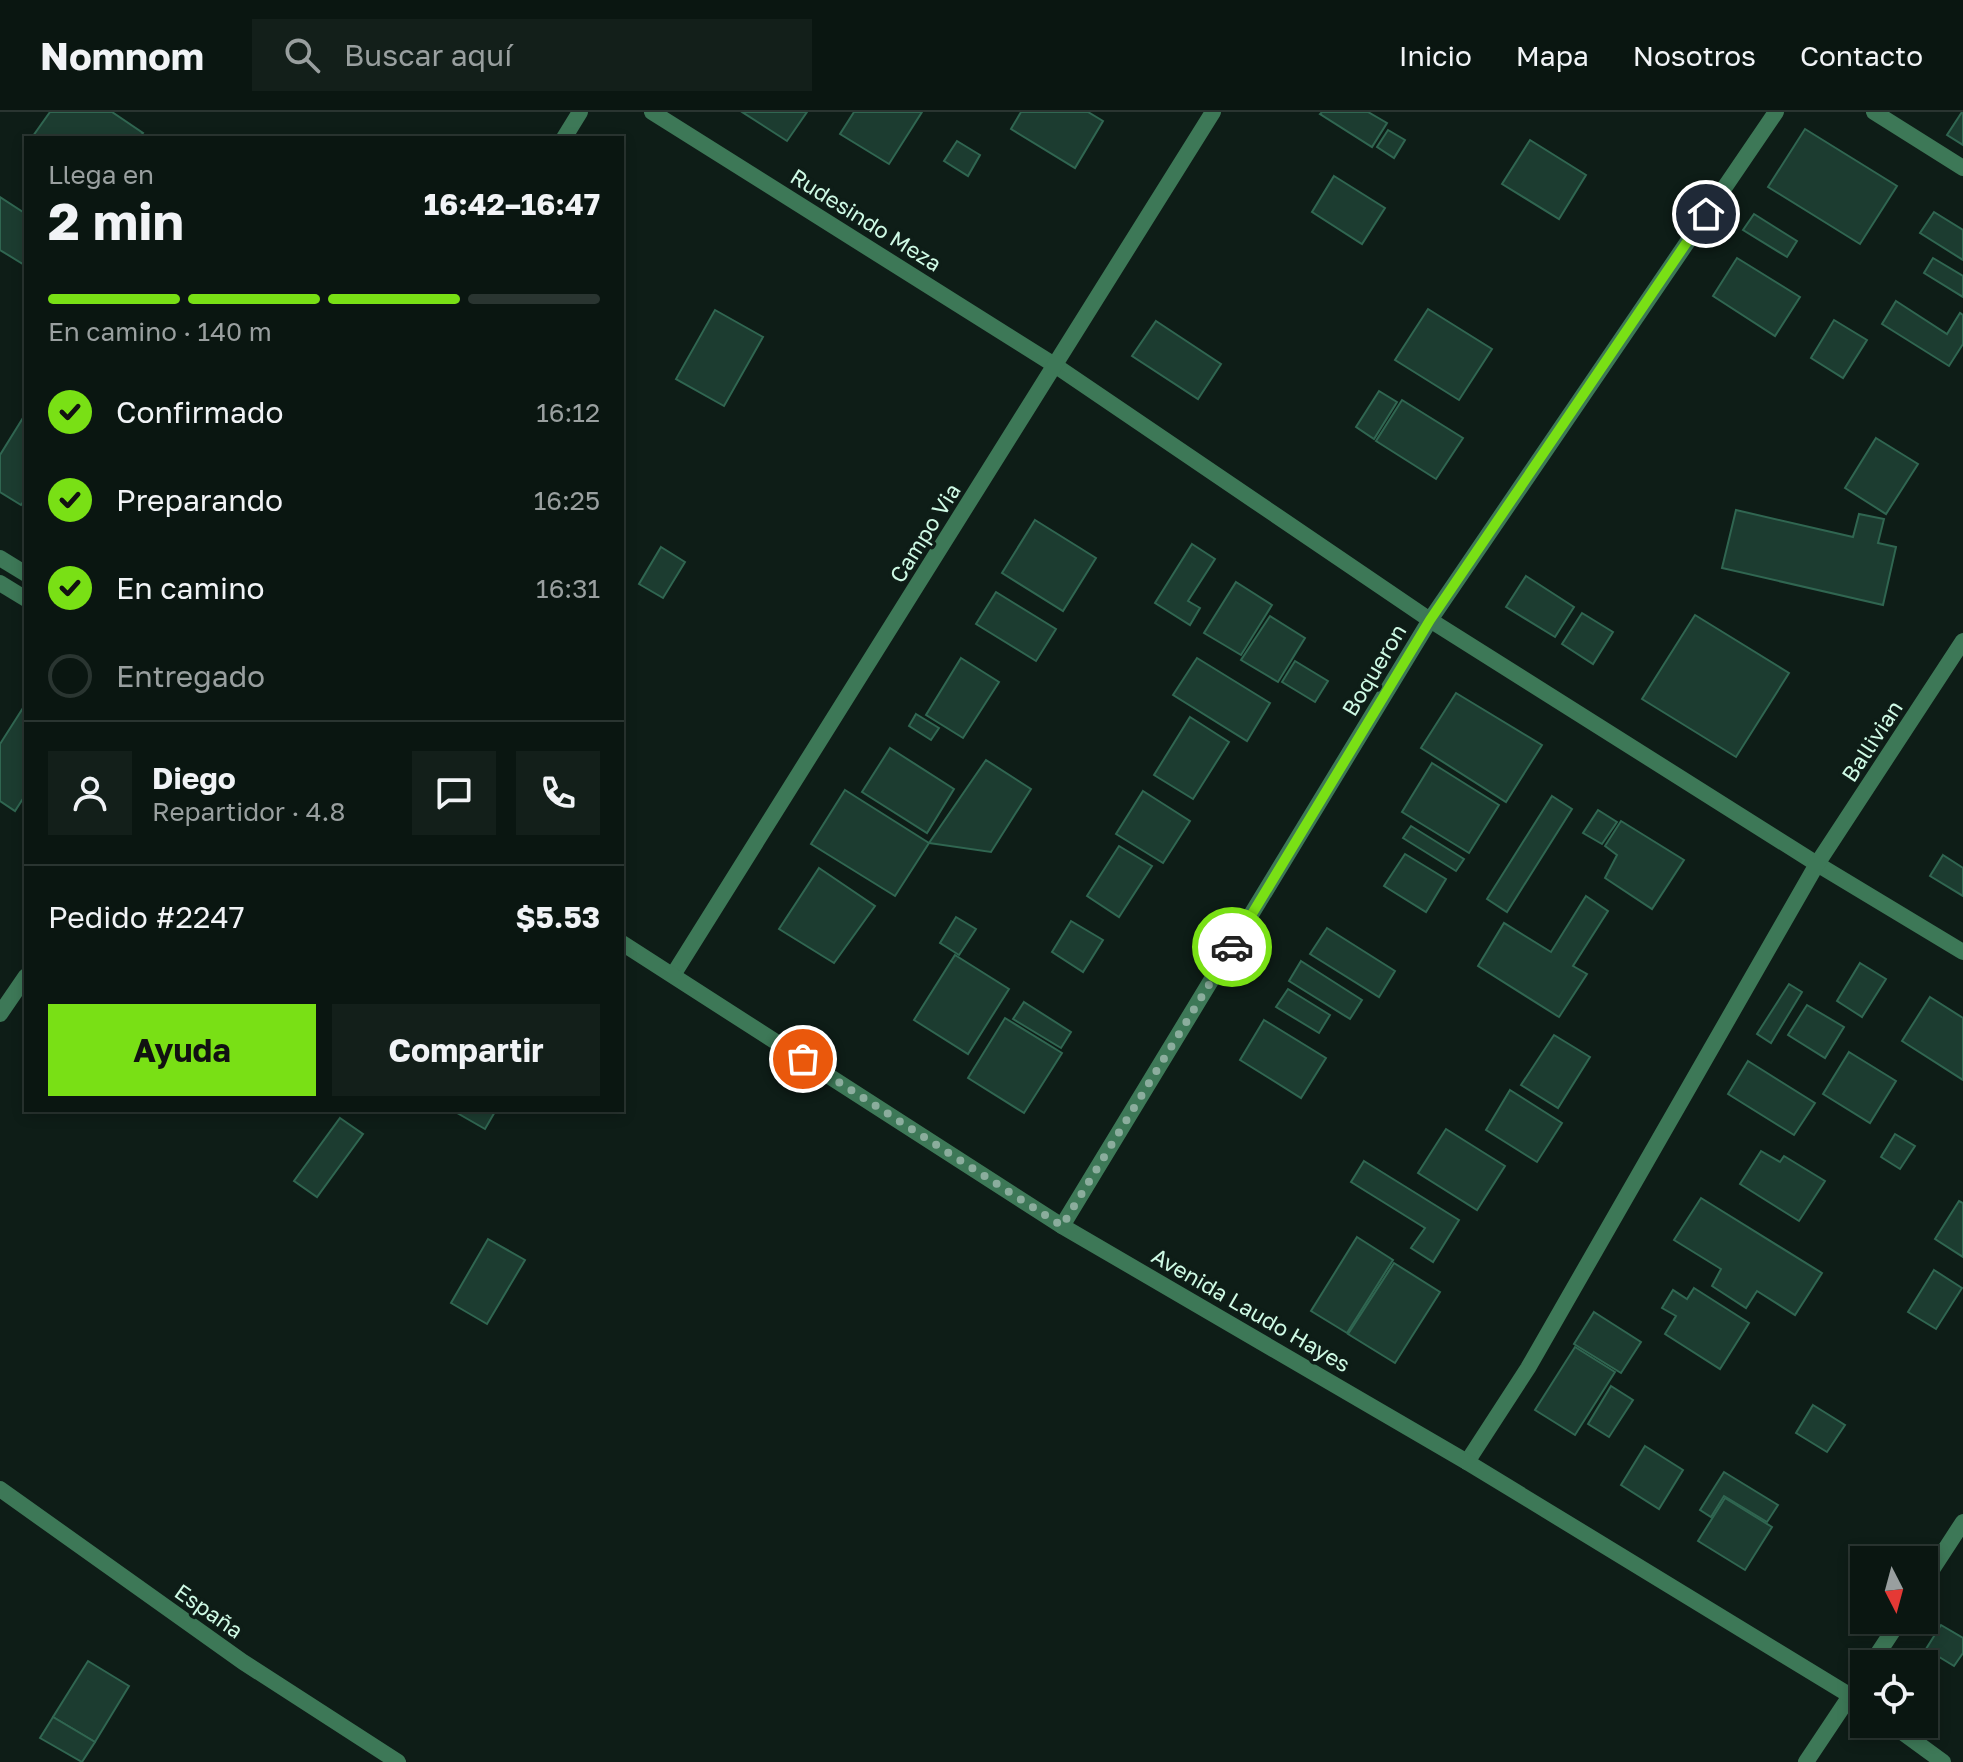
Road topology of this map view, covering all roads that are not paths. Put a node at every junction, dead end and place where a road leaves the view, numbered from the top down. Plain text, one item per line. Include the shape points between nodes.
1 (580, 112) edge
2 (652, 112) edge
3 (1213, 112) edge
4 (1776, 112) edge
5 (1874, 112) edge
6 (565, 136) edge
7 (1963, 168) edge
8 (1056, 366) junction
9 (0, 558) edge
10 (24, 573) edge
11 (0, 583) edge
12 (24, 598) edge
13 (1430, 620) junction
14 (1963, 641) edge
15 (1817, 864) junction
16 (624, 944) edge
17 (1963, 952) edge
18 (673, 975) junction
19 (24, 979) edge
20 (0, 1014) edge
21 (1062, 1226) junction
22 (1467, 1462) junction
23 (0, 1489) edge
24 (1963, 1522) edge
25 (1938, 1560) edge
26 (1850, 1695) edge
27 (1850, 1710) edge
28 (1910, 1738) edge
29 (398, 1762) edge
30 (1806, 1762) edge
31 (1943, 1762) edge

1 - 6 street
2 - 8 street, Rudesindo Meza
3 - 8 street, Campo Via
4 - 13 street, Boqueron
5 - 7 street
8 - 13 street, Rudesindo Meza
8 - 18 street, Campo Via
9 - 10 street
11 - 12 street
13 - 15 street, Rudesindo Meza
13 - 21 street, Boqueron
14 - 15 street, Ballivian
15 - 17 street, Rudesindo Meza
15 - 22 street, Ballivian via 1528,1368
16 - 18 street, Avenida Laudo Hayes
18 - 21 street, Avenida Laudo Hayes
19 - 20 street
21 - 22 street, Avenida Laudo Hayes
22 - 26 street, Avenida Laudo Hayes
23 - 29 street, España via 243,1662
24 - 25 street
27 - 30 street
28 - 31 street

